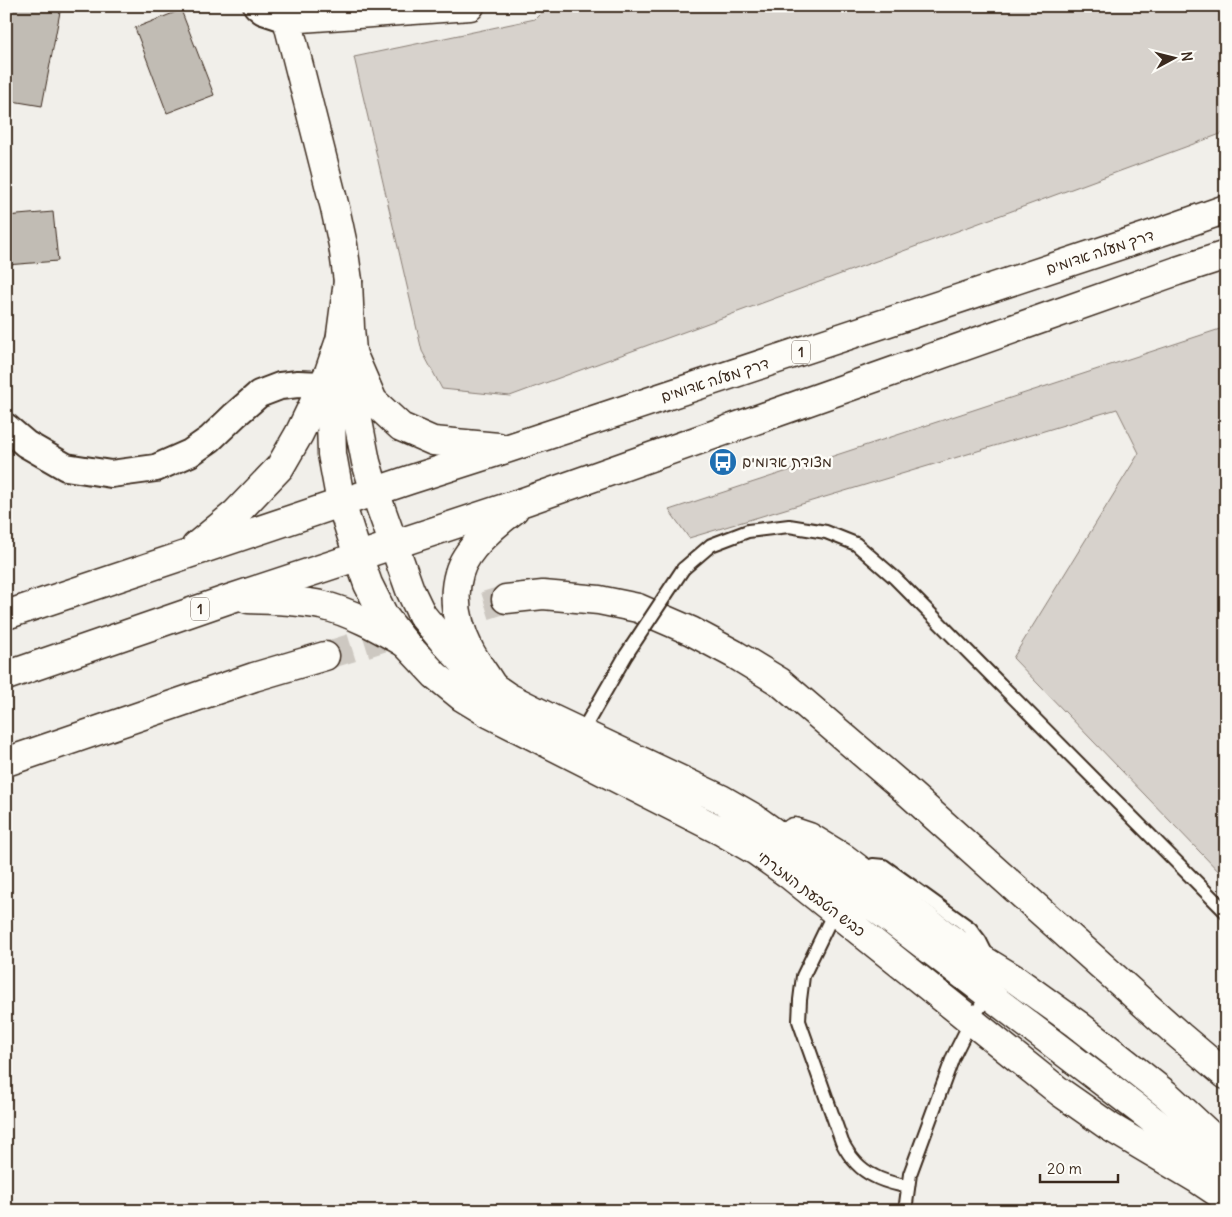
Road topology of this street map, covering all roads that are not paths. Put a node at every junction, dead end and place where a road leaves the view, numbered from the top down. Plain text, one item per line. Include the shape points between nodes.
1 (258, 6) edge
2 (470, 6) edge
3 (287, 19) junction
4 (1226, 209) edge
5 (1226, 255) edge
6 (346, 349) junction
7 (346, 391) junction
8 (6, 427) edge
9 (509, 448) junction
10 (375, 492) junction
11 (526, 501) junction
12 (341, 503) junction
13 (394, 545) junction
14 (184, 556) junction
15 (358, 556) junction
16 (230, 599) junction
17 (506, 600) tunnel mouth
18 (6, 615) edge
19 (405, 643) junction
20 (325, 656) tunnel mouth
21 (6, 676) edge
22 (493, 687) junction
23 (575, 744) junction
24 (6, 762) edge
25 (848, 890) junction
26 (1226, 912) edge
27 (998, 969) junction
28 (989, 995) junction
29 (972, 1021) junction
30 (1226, 1075) edge
31 (1226, 1150) edge
32 (1226, 1177) edge
33 (908, 1187) junction
34 (1226, 1198) edge
35 (905, 1211) edge

1 - 3 street via 263,11
2 - 3 main road
3 - 6 main road via 343,245 350,328
4 - 9 main road, דרך מעלה אדומים / 1
5 - 11 main road, 1
6 - 7 main road
6 - 7 main road via 329,372
7 - 8 street via 298,384 280,386 259,394 190,453 156,468 111,474 66,467 26,444
7 - 9 main road via 401,427 433,441
7 - 10 main road, כביש הטבעת המזרחי via 358,421
7 - 12 main road, כביש הטבעת המזרחי via 331,420 332,454
7 - 14 main road via 299,434 280,467 236,513
9 - 10 main road, דרך מעלה אדומים / 1
10 - 12 main road, 1
10 - 13 main road, כביש הטבעת המזרחי
11 - 13 main road, 1
11 - 22 main road via 482,538 459,572 456,609 461,629
12 - 14 main road, 1
12 - 15 main road, כביש הטבעת המזרחי
13 - 15 main road, 1
13 - 22 main road, כביש הטבעת המזרחי via 422,615 462,662
14 - 18 main road, 1
15 - 16 main road, 1
15 - 19 main road, כביש הטבעת המזרחי via 384,616
16 - 19 main road via 322,605 374,624
16 - 21 main road, 1
17 - 30 main road via 543,595 599,600 638,608 691,631 780,682
19 - 23 main road, כביש הטבעת המזרחי via 462,697 490,714
20 - 24 main road
22 - 23 main road, כביש הטבעת המזרחי
23 - 25 main road, כביש הטבעת המזרחי via 787,873
23 - 25 main road, כביש הטבעת המזרחי via 721,799 747,815 810,838 845,859
23 - 26 lane, bridge via 626,655 683,569 711,545 748,531 789,526 826,532 856,544 896,578
25 - 27 main road via 945,935
25 - 28 main road, כביש הטבעת המזרחי
25 - 29 main road, כביש הטבעת המזרחי
25 - 33 lane via 803,976 800,1021 848,1154 874,1177
27 - 28 lane
27 - 31 main road via 1077,1024 1168,1096
28 - 29 lane
28 - 32 main road, כביש הטבעת המזרחי
29 - 33 lane via 953,1057
29 - 34 main road, כביש הטבעת המזרחי via 1060,1092 1110,1127
33 - 35 lane

